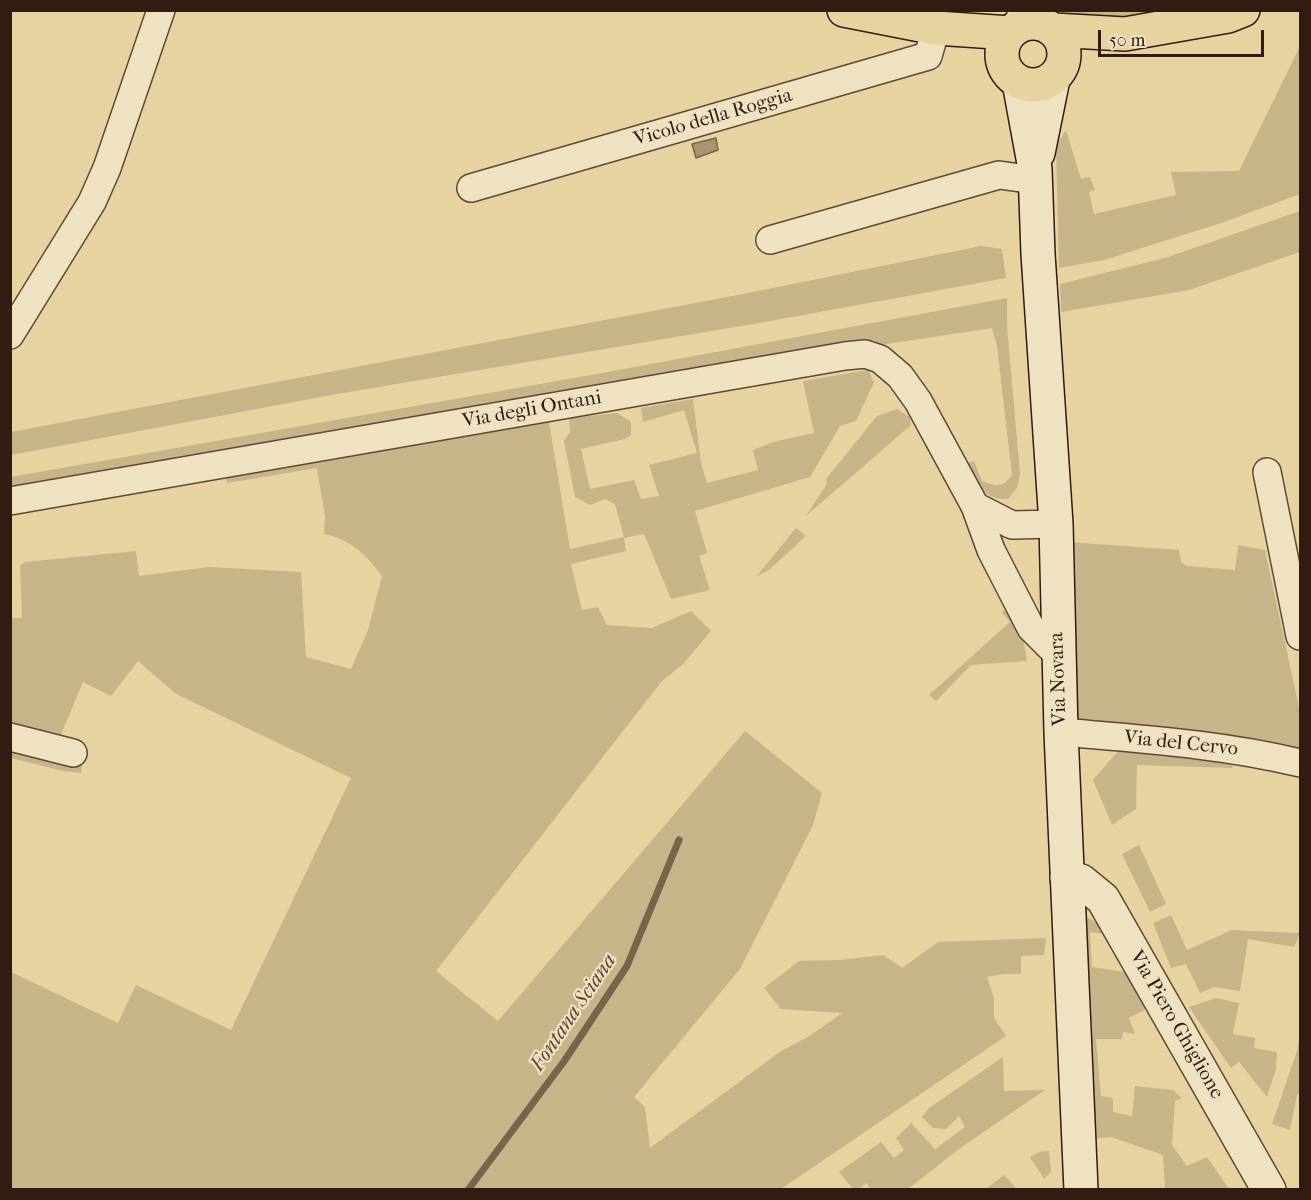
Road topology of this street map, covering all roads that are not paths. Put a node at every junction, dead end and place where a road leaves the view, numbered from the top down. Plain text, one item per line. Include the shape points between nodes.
1 (160, 10) edge
2 (844, 10) edge
3 (1243, 10) edge
4 (936, 28) junction
5 (1125, 34) junction
6 (1025, 35) edge
7 (1059, 70) junction
8 (1035, 175) junction
9 (471, 188) dead end
10 (770, 240) dead end
11 (10, 335) edge
12 (1267, 472) dead end
13 (10, 501) edge
14 (975, 506) junction
15 (1056, 524) junction
16 (1300, 636) edge
17 (1059, 656) junction
18 (1061, 732) junction
19 (10, 737) edge
20 (73, 753) dead end
21 (1300, 764) edge
22 (1067, 878) junction
23 (1081, 1190) edge
24 (1269, 1190) edge

1 - 11 street via 92,202
2 - 4 main road
3 - 5 main road
4 - 6 main road
4 - 9 street, Vicolo della Roggia via 928,56
5 - 6 main road
5 - 7 main road
6 - 7 main road via 1063,44
6 - 7 main road via 1037,85
6 - 8 main road, Via Novara
7 - 8 main road, Via Novara
8 - 10 street via 999,175
8 - 15 main road, Via Novara
12 - 16 street
13 - 14 street, Via degli Ontani via 865,354 880,359 900,376 918,401
14 - 15 street via 1012,525
14 - 17 street, Via degli Ontani via 991,550 1030,628
15 - 17 main road, Via Novara
17 - 18 main road, Via Novara
18 - 21 street, Via del Cervo via 1181,743
18 - 22 main road, Via Novara
19 - 20 street
22 - 23 main road, Via Novara
22 - 24 main road, Via Piero Ghiglione via 1081,880 1103,899

